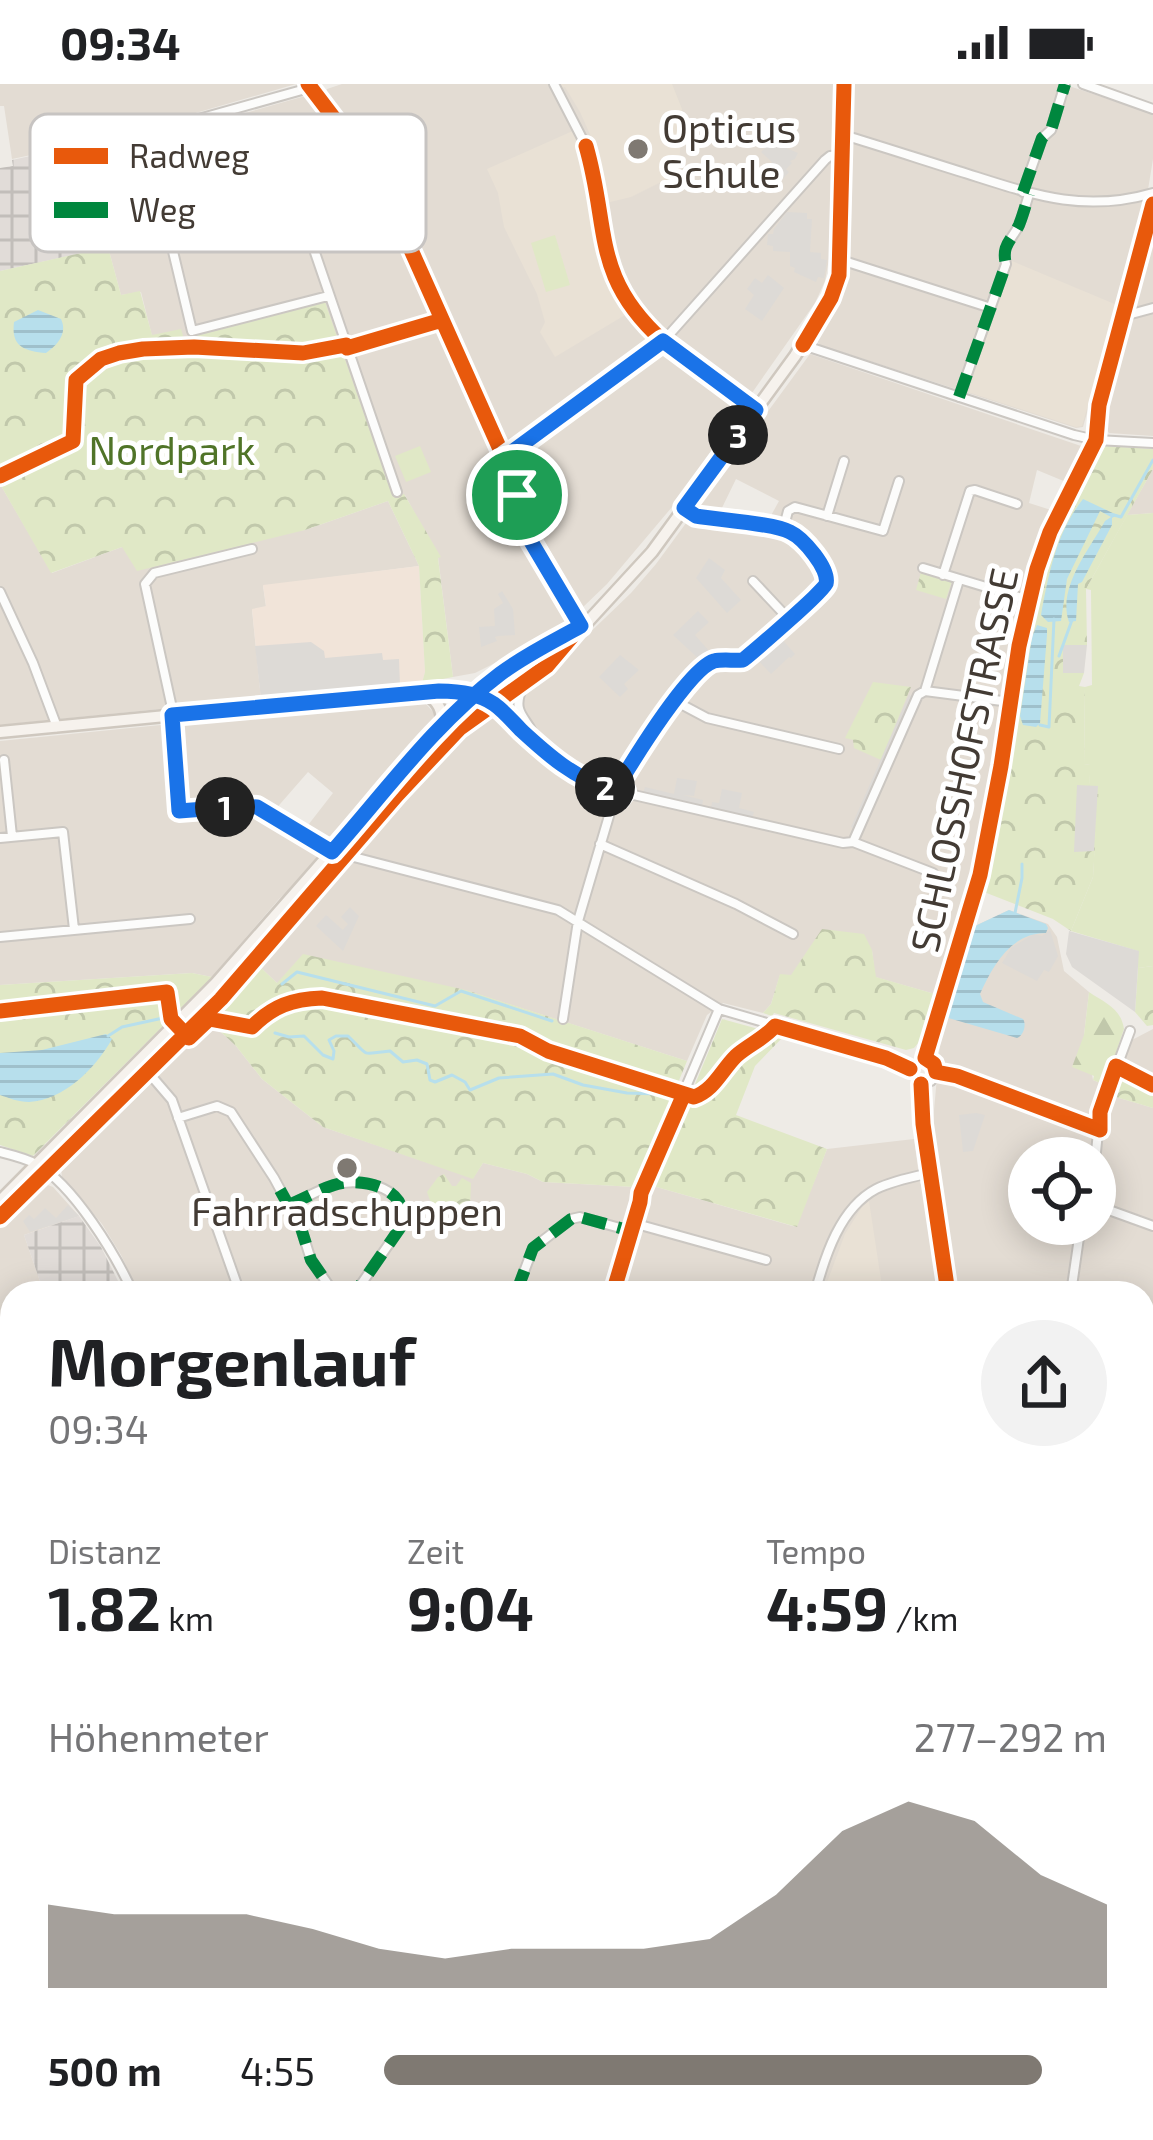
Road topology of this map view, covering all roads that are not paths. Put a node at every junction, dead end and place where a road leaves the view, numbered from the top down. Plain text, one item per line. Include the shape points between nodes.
1 (554, 84) edge
2 (844, 84) edge
3 (1065, 84) edge
4 (1083, 84) edge
5 (309, 85) edge
6 (1153, 109) edge
7 (212, 114) edge
8 (331, 114) edge
9 (843, 136) junction
10 (586, 146) dead end
11 (842, 154) junction
12 (1026, 193) junction
13 (1153, 193) edge
14 (1153, 204) edge
15 (174, 252) edge
16 (314, 252) edge
17 (412, 252) edge
18 (841, 260) junction
19 (328, 296) junction
20 (991, 308) junction
21 (1153, 308) edge
22 (1122, 316) junction
23 (442, 320) junction
24 (663, 341) junction
25 (803, 345) junction
26 (347, 348) junction
27 (958, 397) junction
28 (756, 410) junction
29 (1096, 440) junction
30 (1153, 443) edge
31 (505, 457) junction
32 (844, 461) dead end
33 (899, 481) dead end
34 (398, 492) dead end
35 (1001, 499) junction
36 (1017, 504) dead end
37 (684, 508) junction
38 (998, 511) dead end
39 (827, 516) junction
40 (783, 530) junction
41 (252, 548) dead end
42 (922, 568) dead end
43 (943, 575) junction
44 (958, 580) junction
45 (753, 581) dead end
46 (0, 592) edge
47 (1029, 600) junction
48 (785, 620) junction
49 (581, 626) junction
50 (525, 682) junction
51 (925, 691) junction
52 (414, 692) junction
53 (474, 695) junction
54 (675, 700) junction
55 (1010, 702) junction
56 (494, 704) junction
57 (172, 715) junction
58 (57, 727) junction
59 (440, 729) junction
60 (0, 732) edge
61 (536, 744) junction
62 (838, 749) dead end
63 (4, 760) dead end
64 (620, 782) junction
65 (609, 788) junction
66 (625, 793) junction
67 (614, 798) junction
68 (12, 836) junction
69 (0, 838) edge
70 (853, 842) junction
71 (601, 844) junction
72 (339, 853) junction
73 (934, 873) dead end
74 (190, 919) dead end
75 (578, 921) junction
76 (74, 929) junction
77 (793, 934) dead end
78 (0, 937) edge
79 (719, 1010) junction
80 (563, 1019) dead end
81 (1130, 1031) dead end
82 (926, 1058) junction
83 (910, 1069) junction
84 (148, 1072) junction
85 (921, 1084) junction
86 (178, 1118) junction
87 (1098, 1137) edge
88 (0, 1152) edge
89 (41, 1167) junction
90 (930, 1173) junction
91 (0, 1201) edge
92 (288, 1204) junction
93 (1116, 1211) edge
94 (0, 1216) edge
95 (1153, 1226) edge
96 (632, 1227) junction
97 (1079, 1245) edge
98 (766, 1260) dead end
99 (127, 1281) edge
100 (236, 1281) edge
101 (326, 1281) edge
102 (364, 1281) edge
103 (520, 1281) edge
104 (616, 1281) edge
105 (818, 1281) edge
106 (946, 1281) edge
107 (1073, 1281) edge

1 - 10 street
2 - 9 main road
3 - 12 street
4 - 6 street
5 - 7 street
5 - 8 street
9 - 11 main road
9 - 12 street
11 - 18 main road
11 - 24 street via 825,160
12 - 13 street via 1102,203
12 - 20 street
14 - 22 street, SCHLOSSHOFSTRASSE
15 - 19 street via 192,331
16 - 19 street
17 - 23 street
18 - 20 street
18 - 25 main road via 831,298
19 - 26 street
20 - 27 street
21 - 22 street
22 - 29 street, SCHLOSSHOFSTRASSE
23 - 26 street
23 - 31 street
24 - 28 street
24 - 31 street
25 - 27 street
25 - 28 main road
26 - 34 street
27 - 29 street
28 - 37 main road
29 - 30 street
29 - 47 street, SCHLOSSHOFSTRASSE via 1046,540
31 - 49 street via 520,523
32 - 39 street
33 - 39 street via 882,532
35 - 36 street
35 - 38 street
35 - 43 street via 968,494
37 - 40 street
37 - 49 main road
39 - 40 street via 793,507
40 - 48 street via 827,577 819,596
41 - 57 street via 146,580
42 - 43 street
43 - 44 street
44 - 47 street
44 - 51 street
45 - 48 street
46 - 58 street
47 - 55 street, SCHLOSSHOFSTRASSE
48 - 54 street via 743,660 707,665
49 - 50 main road
49 - 53 main road
50 - 56 main road
50 - 61 street via 519,711
51 - 55 street
51 - 70 street
52 - 53 main road
52 - 57 main road
52 - 59 main road via 433,698
53 - 56 main road
53 - 59 main road
54 - 62 street via 707,718
54 - 64 street
55 - 82 street, SCHLOSSHOFSTRASSE via 980,874
56 - 61 street
56 - 72 main road via 452,736
57 - 58 main road
57 - 72 street via 179,811 257,807
58 - 60 main road
59 - 72 main road
61 - 65 street
63 - 68 street
64 - 65 street
64 - 66 street
65 - 67 street
66 - 67 street
66 - 70 street
67 - 71 street
68 - 69 street
68 - 76 street via 63,832
70 - 73 street
71 - 75 street
71 - 77 street
72 - 75 street
72 - 84 main road via 230,990
72 - 89 main road
74 - 76 street
75 - 79 street
75 - 80 street
76 - 78 street
79 - 83 street
79 - 96 street
81 - 87 street
82 - 83 street
82 - 85 street via 936,1074
83 - 85 street
84 - 86 street
84 - 89 main road
85 - 90 street
86 - 92 street via 228,1109
86 - 100 street
88 - 89 street
89 - 91 main road
89 - 94 main road
89 - 99 street via 84,1212
90 - 105 street via 889,1184 853,1207
90 - 106 street
92 - 101 street
92 - 102 street via 347,1183 374,1186 401,1202 400,1228
93 - 95 street
96 - 98 street
96 - 103 street via 572,1219 532,1248
96 - 104 street
97 - 107 street

